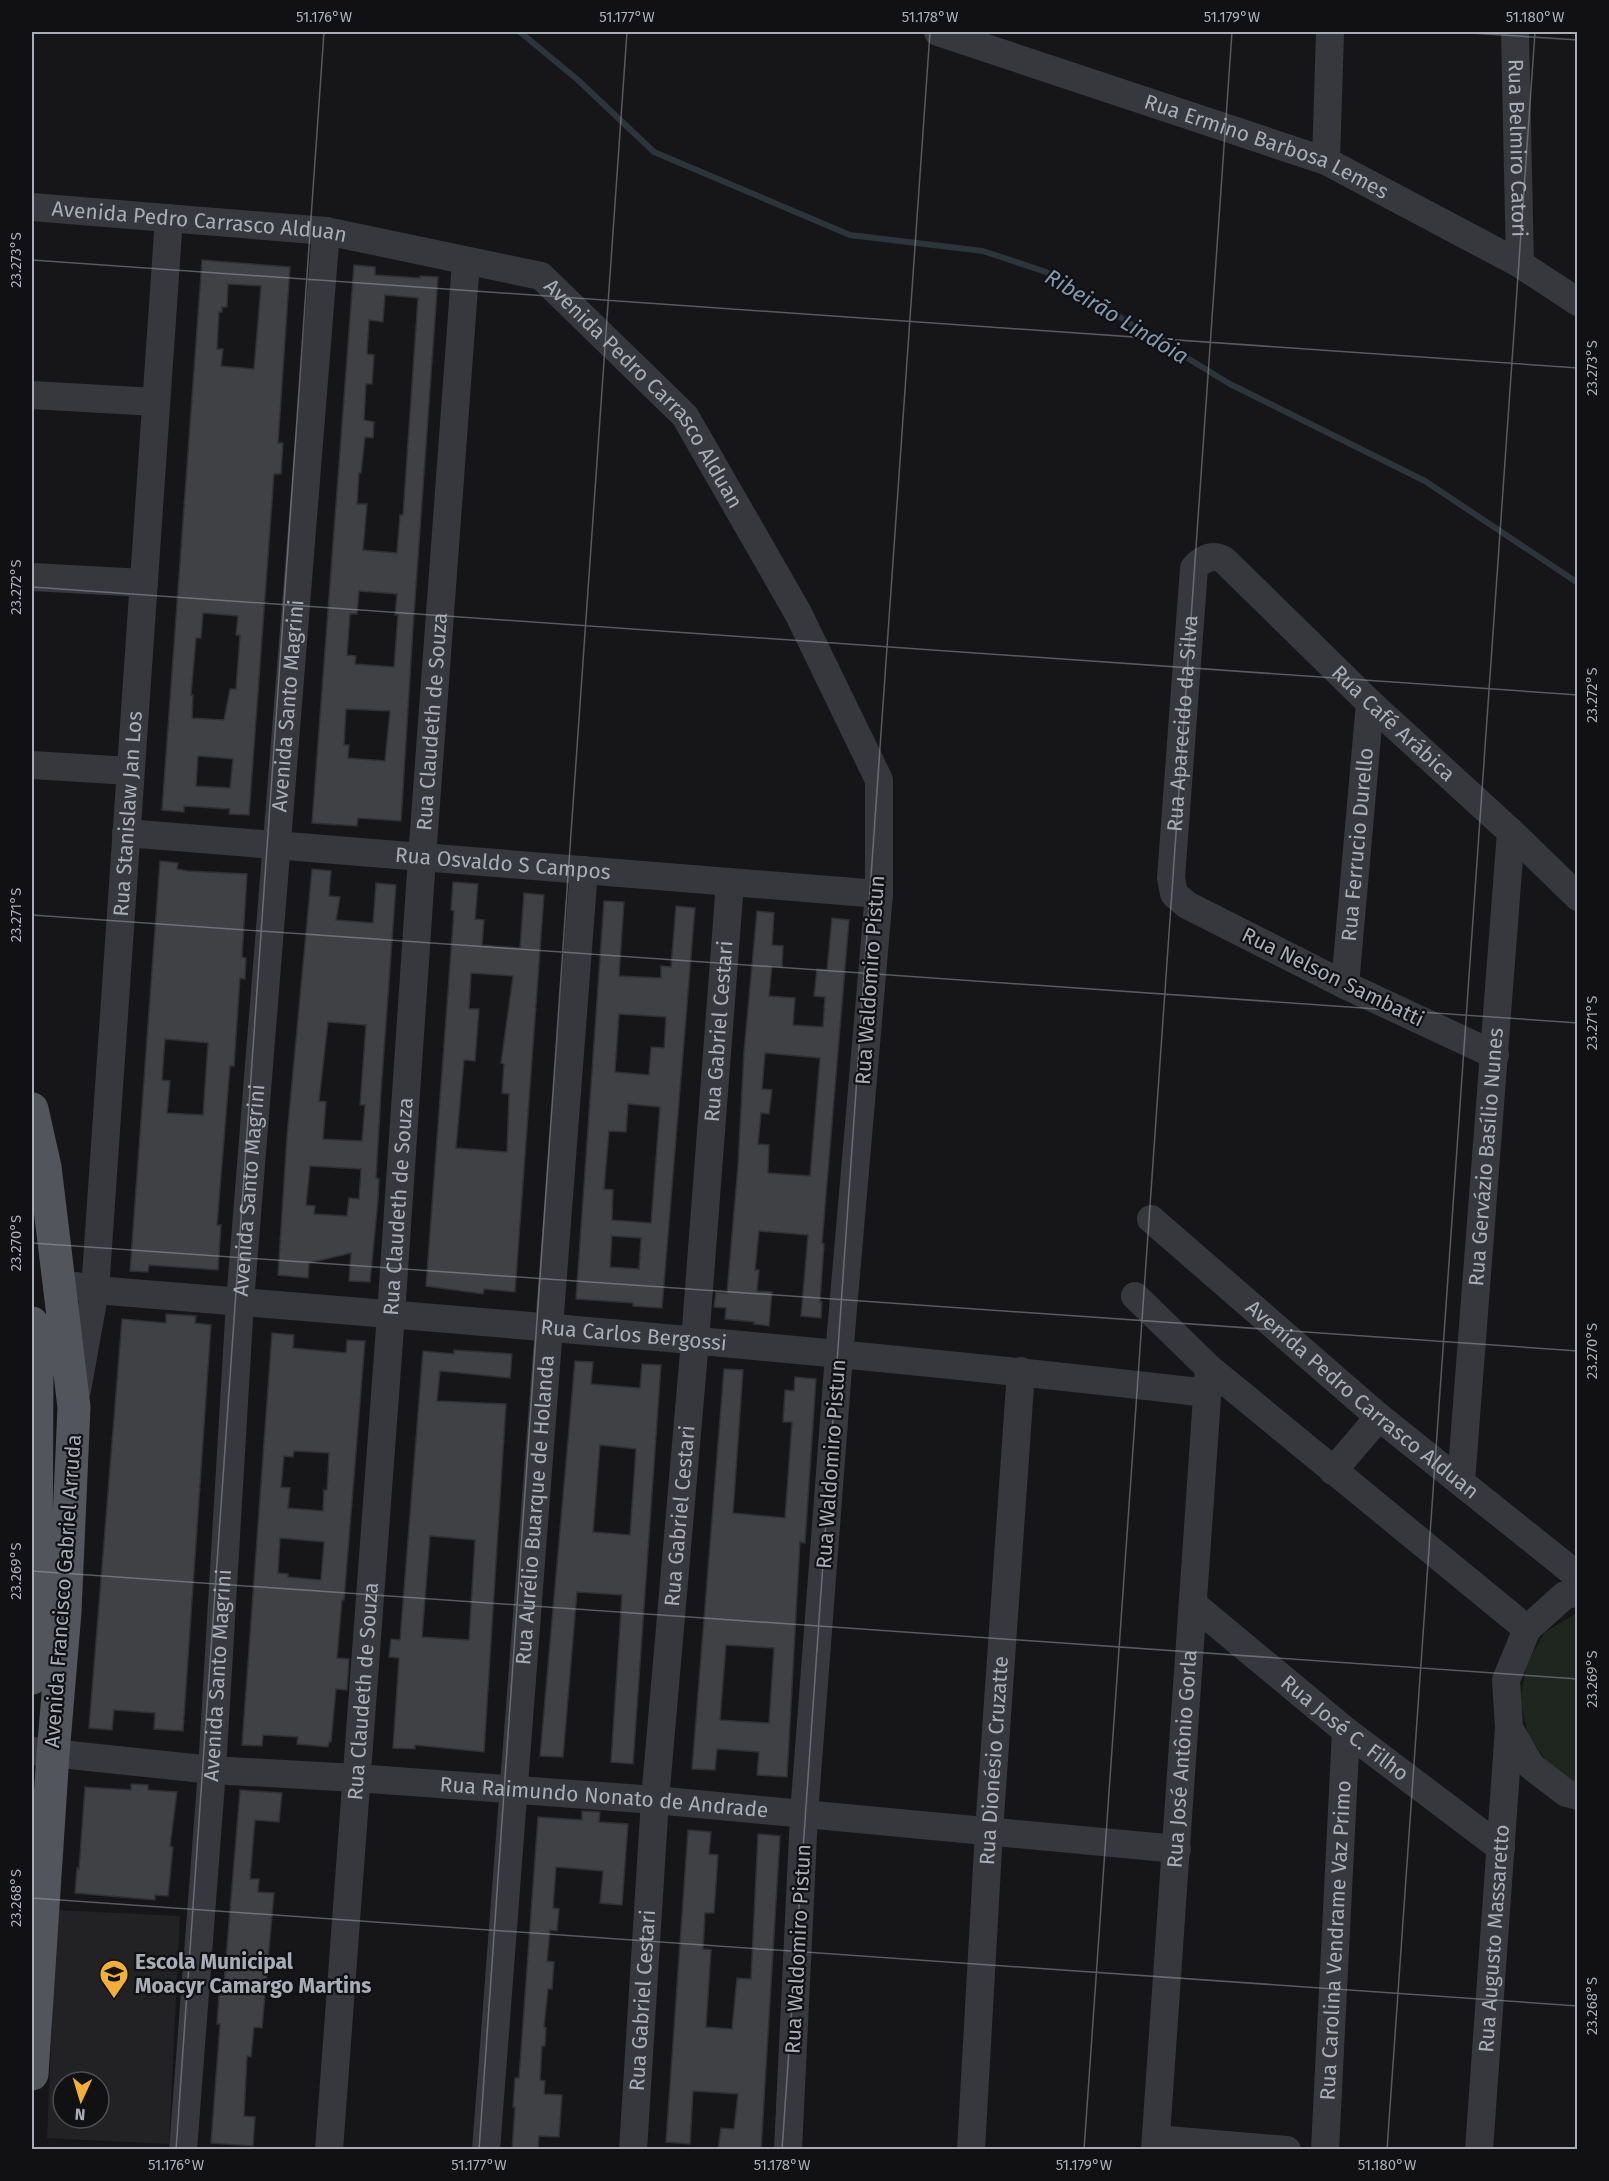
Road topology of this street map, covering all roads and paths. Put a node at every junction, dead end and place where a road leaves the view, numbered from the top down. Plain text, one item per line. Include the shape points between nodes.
1 (938, 32) edge
2 (1330, 32) edge
3 (1515, 32) edge
4 (1326, 161) junction
5 (32, 207) edge
6 (169, 218) junction
7 (326, 231) junction
8 (466, 261) junction
9 (1520, 264) junction
10 (1578, 302) edge
11 (32, 395) edge
12 (156, 402) junction
13 (1206, 558) joint
14 (32, 578) edge
15 (144, 583) junction
16 (1370, 703) junction
17 (32, 765) edge
18 (130, 771) junction
19 (879, 780) joint
20 (1511, 832) junction
21 (126, 833) junction
22 (276, 846) junction
23 (422, 858) junction
24 (584, 870) junction
25 (730, 883) junction
26 (879, 894) junction
27 (1174, 894) joint
28 (1578, 897) edge
29 (1345, 985) junction
30 (1495, 1055) junction
31 (32, 1109) edge
32 (1151, 1220) dead end
33 (59, 1283) junction
34 (95, 1290) junction
35 (1135, 1296) dead end
36 (240, 1302) junction
37 (391, 1314) junction
38 (32, 1323) edge
39 (548, 1326) junction
40 (695, 1341) junction
41 (839, 1355) junction
42 (34, 1357) edge
43 (1021, 1371) junction
44 (1208, 1381) junction
45 (74, 1407) junction
46 (1379, 1417) junction
47 (1333, 1471) junction
48 (1461, 1482) junction
49 (34, 1552) edge
50 (1578, 1576) edge
51 (1578, 1593) edge
52 (1193, 1604) junction
53 (1527, 1629) junction
54 (32, 1678) edge
55 (1509, 1728) junction
56 (1346, 1731) junction
57 (42, 1753) edge
58 (212, 1770) junction
59 (356, 1778) junction
60 (513, 1789) junction
61 (1578, 1796) edge
62 (655, 1800) junction
63 (804, 1814) junction
64 (989, 1831) junction
65 (1501, 1848) junction
66 (1178, 1849) junction
67 (32, 2074) edge
68 (1156, 2144) edge
69 (183, 2150) edge
70 (328, 2150) edge
71 (486, 2150) edge
72 (633, 2150) edge
73 (788, 2150) edge
74 (971, 2150) edge
75 (1287, 2150) edge
76 (1325, 2150) edge
77 (1479, 2150) edge

1 - 4 street, Rua Ermino Barbosa Lemes
2 - 4 street
3 - 9 street, Rua Belmiro Catori
4 - 9 street, Rua Ermino Barbosa Lemes
5 - 6 street, Avenida Pedro Carrasco Alduan
6 - 7 street, Avenida Pedro Carrasco Alduan
6 - 12 street, Rua Stanislaw Jan Los
7 - 8 street, Avenida Pedro Carrasco Alduan
7 - 22 street, Avenida Santo Magrini
8 - 19 street, Avenida Pedro Carrasco Alduan via 541,276 685,416 798,613
8 - 23 street, Rua Claudeth de Souza
9 - 10 street, Rua Ermino Barbosa Lemes
11 - 12 street
12 - 15 street, Rua Stanislaw Jan Los
13 - 16 street, Rua Café Arábica via 1221,557
13 - 27 street, Rua Aparecido da Silva via 1194,568 1171,878
14 - 15 street
15 - 18 street, Rua Stanislaw Jan Los
16 - 20 street, Rua Café Arábica
16 - 29 street, Rua Ferrucio Durello
17 - 18 street
18 - 21 street, Rua Stanislaw Jan Los
19 - 26 street, Rua Waldomiro Pistun
20 - 28 street, Rua Café Arábica
20 - 30 street, Rua Gervázio Basílio Nunes
21 - 22 street, Rua Osvaldo S Campos
21 - 34 street, Rua Stanislaw Jan Los
22 - 23 street, Rua Osvaldo S Campos
22 - 36 street, Avenida Santo Magrini
23 - 24 street, Rua Osvaldo S Campos
23 - 37 street, Rua Claudeth de Souza
24 - 25 street, Rua Osvaldo S Campos
24 - 39 street, Rua Aurélio Buarque de Holanda
25 - 26 street, Rua Osvaldo S Campos
25 - 40 street, Rua Gabriel Cestari
26 - 41 street, Rua Waldomiro Pistun
27 - 29 street, Rua Nelson Sambatti via 1187,905
29 - 30 street, Rua Nelson Sambatti
30 - 48 street, Rua Gervázio Basílio Nunes
31 - 33 main road, Avenida Francisco Gabriel Arruda via 45,1167
32 - 46 street, Avenida Pedro Carrasco Alduan
33 - 34 street, Rua Carlos Bergossi
33 - 45 main road, Avenida Francisco Gabriel Arruda
34 - 36 street, Rua Carlos Bergossi
34 - 45 street, Rua Stanislaw Jan Los
35 - 44 street
36 - 37 street, Rua Carlos Bergossi
36 - 58 street, Avenida Santo Magrini
37 - 39 street, Rua Carlos Bergossi
37 - 59 street, Rua Claudeth de Souza
38 - 42 main road, Avenida Francisco Gabriel Arruda
39 - 40 street, Rua Carlos Bergossi
39 - 60 street, Rua Aurélio Buarque de Holanda
40 - 41 street, Rua Carlos Bergossi
40 - 62 street, Rua Gabriel Cestari
41 - 43 street, Rua Carlos Bergossi
41 - 63 street, Rua Waldomiro Pistun
42 - 49 main road, Avenida Francisco Gabriel Arruda
43 - 44 street, Rua Carlos Bergossi
43 - 64 street, Rua Dionésio Cruzatte
44 - 47 street
44 - 52 street, Rua José Antônio Gorla
45 - 57 main road, Avenida Francisco Gabriel Arruda via 65,1612
46 - 47 street
46 - 48 street, Avenida Pedro Carrasco Alduan
47 - 53 street
48 - 50 street, Avenida Pedro Carrasco Alduan
49 - 54 main road, Avenida Francisco Gabriel Arruda via 36,1620
51 - 53 street via 1565,1595
52 - 56 street, Rua José C. Filho
52 - 66 street, Rua José Antônio Gorla
53 - 55 street, Rua Augusto Massaretto via 1506,1680
55 - 61 street via 1531,1767 1566,1793
55 - 65 street, Rua Augusto Massaretto
56 - 65 street, Rua José C. Filho
56 - 76 street, Rua Carolina Vendrame Vaz Primo
57 - 58 street, Rua Raimundo Nonato de Andrade
57 - 67 main road, Avenida Francisco Gabriel Arruda
58 - 59 street, Rua Raimundo Nonato de Andrade
58 - 69 street, Avenida Santo Magrini
59 - 60 street, Rua Raimundo Nonato de Andrade
59 - 70 street, Rua Claudeth de Souza
60 - 62 street, Rua Raimundo Nonato de Andrade
60 - 71 street, Rua Aurélio Buarque de Holanda
62 - 63 street, Rua Raimundo Nonato de Andrade
62 - 72 street, Rua Gabriel Cestari
63 - 64 street, Rua Raimundo Nonato de Andrade
63 - 73 street, Rua Waldomiro Pistun
64 - 66 street, Rua Raimundo Nonato de Andrade
64 - 74 street, Rua Dionésio Cruzatte
65 - 77 street, Rua Augusto Massaretto
66 - 68 street, Rua José Antônio Gorla
68 - 75 street

